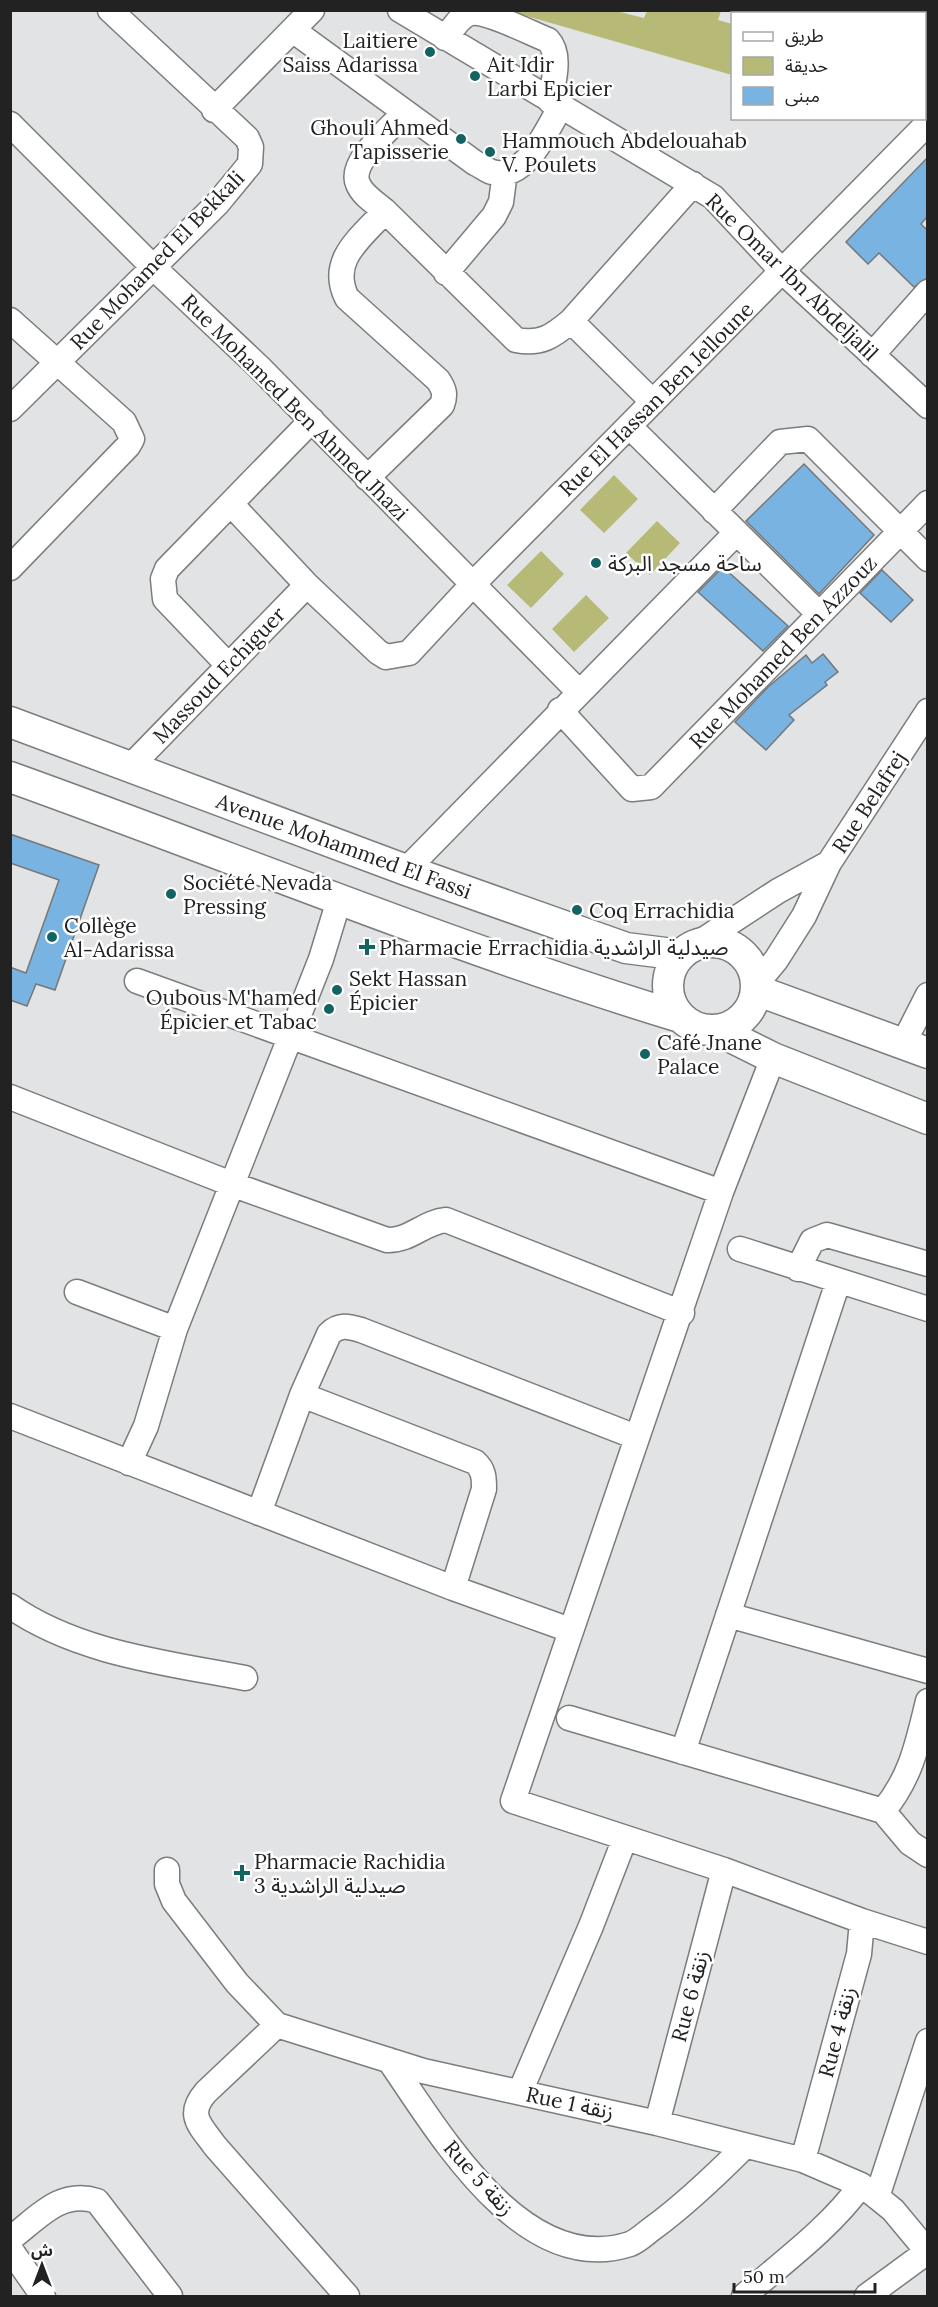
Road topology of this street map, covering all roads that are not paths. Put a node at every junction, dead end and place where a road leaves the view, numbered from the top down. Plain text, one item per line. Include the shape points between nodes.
1 (110, 10) edge
2 (312, 10) edge
3 (404, 12) edge
4 (294, 31) junction
5 (445, 38) junction
6 (555, 104) junction
7 (214, 110) junction
8 (405, 112) junction
9 (927, 123) edge
10 (10, 124) edge
11 (505, 172) junction
12 (693, 184) junction
13 (385, 211) junction
14 (154, 268) junction
15 (782, 271) junction
16 (446, 273) junction
17 (927, 292) edge
18 (10, 320) edge
19 (571, 321) junction
20 (872, 355) junction
21 (57, 362) junction
22 (653, 402) junction
23 (927, 406) edge
24 (10, 409) edge
25 (312, 420) junction
26 (629, 426) junction
27 (367, 478) junction
28 (927, 503) edge
29 (231, 504) junction
30 (714, 511) junction
31 (898, 532) junction
32 (736, 533) junction
33 (927, 559) edge
34 (10, 568) edge
35 (473, 584) junction
36 (307, 585) junction
37 (818, 613) junction
38 (228, 665) junction
39 (579, 692) junction
40 (560, 710) junction
41 (927, 711) edge
42 (10, 722) edge
43 (131, 766) junction
44 (10, 777) edge
45 (829, 863) junction
46 (406, 870) junction
47 (339, 900) junction
48 (688, 950) junction
49 (137, 981) dead end
50 (756, 987) junction
51 (927, 994) edge
52 (680, 1017) junction
53 (717, 1030) junction
54 (291, 1039) junction
55 (915, 1048) edge
56 (773, 1058) junction
57 (10, 1097) edge
58 (927, 1119) edge
59 (234, 1185) junction
60 (721, 1192) junction
61 (740, 1249) dead end
62 (927, 1264) edge
63 (798, 1269) junction
64 (838, 1282) junction
65 (76, 1292) dead end
66 (927, 1309) edge
67 (682, 1312) junction
68 (175, 1329) junction
69 (302, 1395) junction
70 (10, 1416) edge
71 (636, 1437) junction
72 (129, 1464) junction
73 (259, 1513) junction
74 (453, 1588) junction
75 (10, 1606) edge
76 (728, 1615) junction
77 (570, 1630) junction
78 (927, 1671) edge
79 (245, 1678) dead end
80 (927, 1701) edge
81 (569, 1718) dead end
82 (683, 1752) junction
83 (883, 1810) junction
84 (625, 1838) junction
85 (927, 1855) edge
86 (167, 1870) dead end
87 (724, 1870) junction
88 (854, 1918) junction
89 (927, 1942) edge
90 (277, 2025) junction
91 (927, 2041) edge
92 (389, 2060) junction
93 (520, 2092) junction
94 (657, 2122) junction
95 (745, 2146) junction
96 (803, 2160) junction
97 (869, 2191) junction
98 (10, 2239) edge
99 (10, 2249) edge
100 (927, 2252) edge
101 (34, 2293) edge
102 (336, 2293) edge
103 (170, 2296) edge
104 (744, 2296) edge
105 (867, 2296) edge

1 - 7 street, Rue Mohamed El Bekkali
2 - 4 street
3 - 5 street, Rue Omar Ibn Abdeljalil
4 - 7 street
4 - 8 street
5 - 6 street, Rue Omar Ibn Abdeljalil
5 - 6 street via 469,13 482,14 548,40 556,56
6 - 11 street via 528,159
6 - 12 street, Rue Omar Ibn Abdeljalil
7 - 14 street, Rue Mohamed El Bekkali via 247,138 250,164
8 - 11 street via 475,163 492,172
8 - 13 street via 360,160 356,173 357,184 365,195
9 - 15 street, Rue El Hassan Ben Jelloune
10 - 14 street, Rue Mohamed Ben Ahmed Jhazi
11 - 16 street via 501,202 494,216
12 - 15 street, Rue Omar Ibn Abdeljalil via 733,216
12 - 19 street
13 - 16 street
13 - 27 street via 344,259 340,285 347,298 438,380 445,391 442,405
14 - 21 street, Rue Mohamed El Bekkali
14 - 25 street, Rue Mohamed Ben Ahmed Jhazi
15 - 20 street, Rue Omar Ibn Abdeljalil
15 - 22 street, Rue El Hassan Ben Jelloune
16 - 19 street via 516,340 531,343 550,338
17 - 20 street
18 - 21 street, Rue Mohamed El Bekkali
19 - 22 street
20 - 23 street, Rue Omar Ibn Abdeljalil
21 - 24 street, Rue Mohamed El Bekkali
21 - 34 street, Rue Mohamed El Bekkali via 124,422 130,433 128,446
22 - 26 street, Rue El Hassan Ben Jelloune
25 - 27 street, Rue Mohamed Ben Ahmed Jhazi
25 - 29 street
26 - 30 street
26 - 35 street, Rue El Hassan Ben Jelloune
27 - 35 street, Rue Mohamed Ben Ahmed Jhazi
28 - 31 street, Rue Mohamed Ben Azzouz
29 - 36 street
29 - 38 street via 167,569 163,579 165,599
30 - 31 street via 780,442 808,439 820,447
30 - 32 street
31 - 33 street
31 - 37 street, Rue Mohamed Ben Azzouz
32 - 37 street
32 - 39 street
35 - 36 street, Rue El Hassan Ben Jelloune via 409,653 386,657
35 - 39 street, Rue Mohamed Ben Ahmed Jhazi
36 - 38 street, Massoud Echiguer
37 - 40 street, Rue Mohamed Ben Azzouz via 651,787 632,789
38 - 43 street, Massoud Echiguer
39 - 40 street
40 - 46 street
41 - 45 street, Rue Belafrej
42 - 43 main road, Avenue Mohammed El Fassi
43 - 46 main road, Avenue Mohammed El Fassi
44 - 47 main road
45 - 48 street, Rue Belafrej
45 - 50 street, Rue Belafrej via 804,916
46 - 48 main road, Avenue Mohammed El Fassi via 626,948
47 - 52 main road
47 - 54 street
48 - 50 main road, Avenue Mohammed El Fassi via 708,943 735,949 753,970
48 - 52 main road via 672,969 668,986
49 - 54 street
50 - 53 main road via 744,1017
50 - 55 main road
51 - 55 street
52 - 53 main road via 704,1030
53 - 56 main road
54 - 59 street
54 - 60 street
56 - 58 main road
56 - 60 street
57 - 59 street
59 - 67 street via 387,1239 399,1240 428,1224 446,1220
59 - 68 street
60 - 67 street
61 - 63 street
62 - 63 street via 827,1234 812,1241
63 - 64 street
64 - 66 street
64 - 76 street
65 - 68 street
67 - 71 street
68 - 72 street via 146,1426
69 - 71 street via 329,1334 335,1328 347,1326
69 - 73 street
69 - 74 street via 480,1467 484,1490
70 - 72 street
71 - 77 street
72 - 73 street
73 - 74 street
74 - 77 street
75 - 79 street via 42,1626 90,1643
76 - 78 street
76 - 82 street
77 - 84 street via 513,1801
80 - 83 street via 908,1772 899,1792
81 - 82 street
82 - 83 street
83 - 85 street via 910,1842
84 - 87 street
84 - 93 street
86 - 90 street via 167,1884 174,1901 237,1983
87 - 88 street
87 - 94 street, Rue 6 زنقة
88 - 89 street
88 - 96 street, Rue 4 زنقة via 859,1954
90 - 92 street, Rue 1 زنقة
90 - 102 street via 206,2092 197,2102 195,2113 215,2146
91 - 97 street
92 - 93 street, Rue 1 زنقة
92 - 95 street, Rue 5 زنقة via 453,2154 493,2198 519,2223 579,2246 606,2248 632,2244 673,2213
93 - 94 street, Rue 1 زنقة
94 - 95 street, Rue 1 زنقة
95 - 96 street, Rue 1 زنقة
96 - 97 street, Rue 1 زنقة
97 - 100 street, Rue 1 زنقة via 893,2210
97 - 104 street via 846,2206
98 - 103 street via 69,2197 97,2201
99 - 101 street
100 - 105 street

